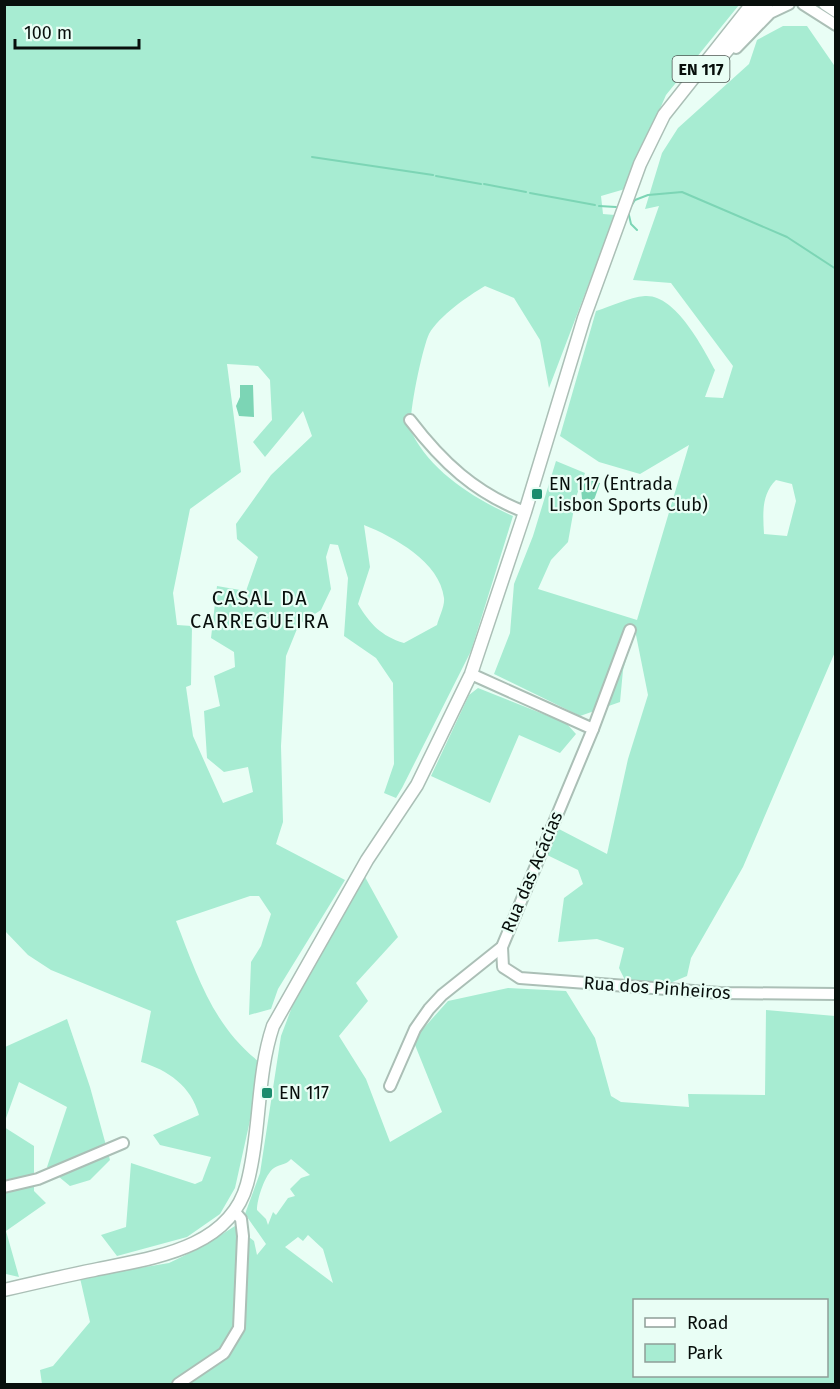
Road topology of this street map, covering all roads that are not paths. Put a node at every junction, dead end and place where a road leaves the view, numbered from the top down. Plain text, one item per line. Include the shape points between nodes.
1 (752, 4) edge
2 (767, 4) edge
3 (789, 4) edge
4 (803, 4) edge
5 (824, 4) edge
6 (836, 12) edge
7 (836, 25) edge
8 (714, 65) junction
9 (654, 136) junction
10 (410, 420) dead end
11 (525, 512) junction
12 (630, 630) dead end
13 (471, 674) junction
14 (592, 729) junction
15 (502, 947) junction
16 (836, 994) edge
17 (390, 1086) dead end
18 (123, 1143) dead end
19 (4, 1187) edge
20 (235, 1212) junction
21 (5, 1287) edge
22 (178, 1384) edge

1 - 9 main road, EN 117 via 681,93
2 - 8 main road, EN 117
3 - 8 street via 770,13
4 - 7 street
5 - 6 street
8 - 9 main road, EN 117
9 - 11 main road, EN 117 via 628,191 594,288
10 - 11 street via 447,465 500,502
11 - 13 main road, EN 117
12 - 14 street, Rua das Acácias
13 - 14 street
13 - 20 main road, EN 117 via 417,785 363,867 275,1021 267,1050 250,1170
14 - 15 street, Rua das Acácias
15 - 16 street, Rua dos Pinheiros via 503,967 520,978 720,993
15 - 17 street, Rua das Acácias via 429,1009 415,1029
18 - 19 street via 38,1179
20 - 21 main road, EN 117 via 212,1233 177,1251
20 - 22 street via 241,1219 243,1236 239,1328 224,1353

